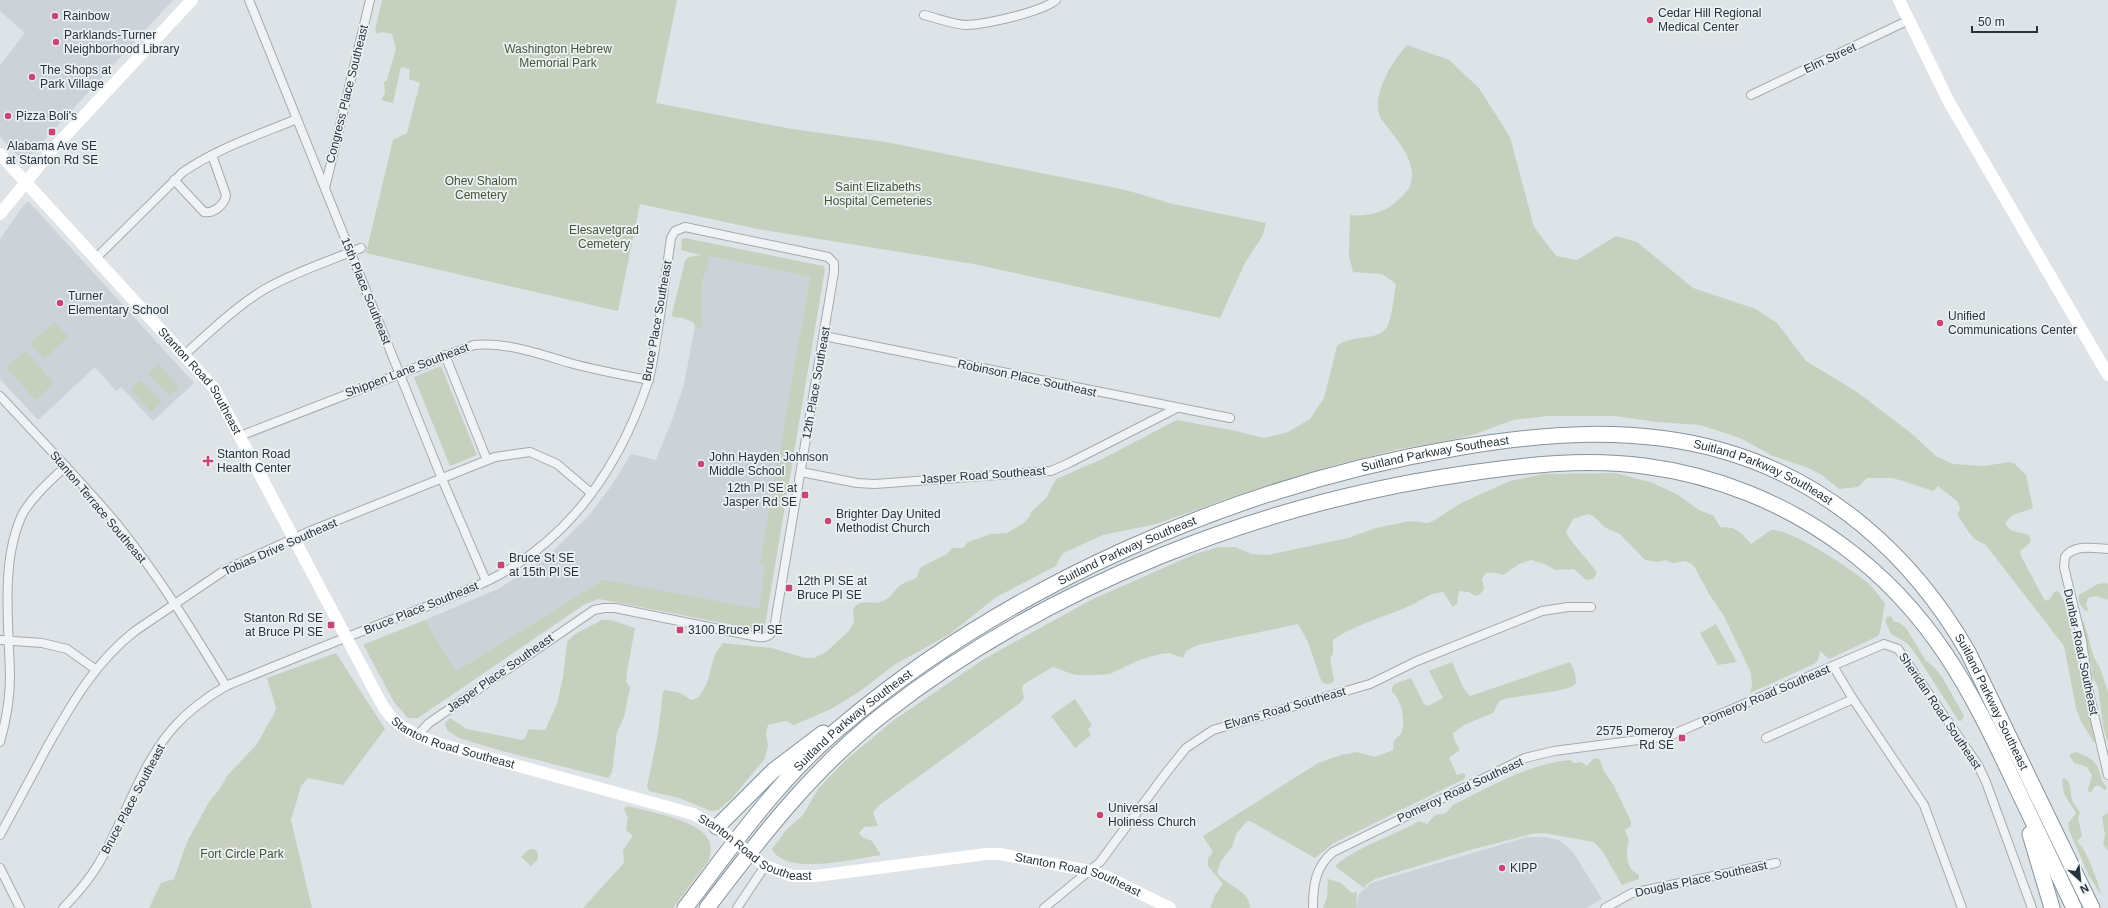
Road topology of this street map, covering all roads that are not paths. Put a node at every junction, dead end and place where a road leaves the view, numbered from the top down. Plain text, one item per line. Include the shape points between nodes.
1 (192, 0) edge
2 (249, 0) edge
3 (370, 0) edge
4 (1056, 0) edge
5 (1899, 0) edge
6 (924, 15) dead end
7 (1909, 20) junction
8 (1751, 95) dead end
9 (297, 119) junction
10 (0, 154) edge
11 (212, 155) junction
12 (174, 180) junction
13 (26, 182) junction
14 (324, 188) junction
15 (0, 214) edge
16 (677, 229) joint
17 (361, 248) dead end
18 (350, 252) junction
19 (95, 259) junction
20 (824, 336) junction
21 (184, 355) junction
22 (445, 355) junction
23 (399, 372) junction
24 (2108, 375) edge
25 (649, 380) junction
26 (0, 396) edge
27 (1177, 408) junction
28 (1230, 418) dead end
29 (240, 436) junction
30 (487, 460) junction
31 (66, 466) junction
32 (801, 472) junction
33 (442, 479) junction
34 (592, 493) junction
35 (294, 538) junction
36 (2108, 549) edge
37 (486, 581) junction
38 (175, 603) junction
39 (1591, 607) dead end
40 (586, 614) joint
41 (347, 638) junction
42 (4, 640) edge
43 (1898, 649) joint
44 (1833, 666) junction
45 (95, 669) junction
46 (226, 686) junction
47 (1853, 699) junction
48 (868, 704) junction
49 (417, 736) junction
50 (1766, 738) dead end
51 (0, 742) edge
52 (2108, 775) edge
53 (2011, 776) junction
54 (717, 827) junction
55 (0, 835) edge
56 (735, 842) junction
57 (2066, 852) junction
58 (748, 853) junction
59 (1776, 862) dead end
60 (765, 866) junction
61 (0, 868) edge
62 (1090, 871) junction
63 (1152, 903) edge
64 (20, 908) edge
65 (63, 908) edge
66 (685, 908) edge
67 (707, 908) edge
68 (738, 908) edge
69 (1044, 908) edge
70 (1170, 908) edge
71 (1313, 908) edge
72 (1605, 908) edge
73 (1962, 908) edge
74 (2032, 908) edge
75 (2052, 908) edge
76 (2074, 908) edge
77 (2092, 908) edge
78 (2101, 908) edge

1 - 13 street via 53,149
2 - 9 street, 15th Place Southeast
3 - 14 street, Congress Place Southeast
4 - 6 street via 999,20 965,25
5 - 7 street
7 - 8 street, Elm Street
7 - 24 street via 1958,119
9 - 11 street
9 - 14 street, 15th Place Southeast
10 - 13 street, Stanton Road Southeast
11 - 12 street
11 - 12 street via 226,195 222,205 210,212 204,212
12 - 19 street
13 - 15 street
13 - 19 street, Stanton Road Southeast
14 - 18 street, 15th Place Southeast
16 - 20 street, 12th Place Southeast via 684,227 824,255 832,261 834,272
16 - 25 street, Bruce Place Southeast via 671,238
17 - 18 street
18 - 21 street via 265,290 247,301
18 - 23 street, 15th Place Southeast
19 - 21 street, Stanton Road Southeast
20 - 27 street, Robinson Place Southeast
20 - 32 street, 12th Place Southeast
21 - 29 street, Stanton Road Southeast via 214,388
22 - 23 street, Shippen Lane Southeast
22 - 25 street, Shippen Lane Southeast via 474,345 489,343 596,370
22 - 30 street
23 - 29 street, Shippen Lane Southeast
23 - 33 street, 15th Place Southeast
25 - 34 street, Bruce Place Southeast via 624,441
26 - 31 street, Stanton Terrace Southeast
27 - 28 street, Robinson Place Southeast
27 - 32 street, Jasper Road Southeast via 1050,471 875,484
29 - 35 street, Stanton Road Southeast
30 - 33 street, Tobias Drive Southeast
30 - 34 street, Tobias Drive Southeast via 530,452 557,464
31 - 38 street, Stanton Terrace Southeast via 117,525
31 - 42 street via 34,498 22,514 10,539 6,561
32 - 40 street, 12th Place Southeast via 774,629 767,637 615,608 604,608
33 - 35 street, Tobias Drive Southeast
33 - 37 street, 15th Place Southeast
34 - 37 street, Bruce Place Southeast via 535,551
35 - 38 street, Tobias Drive Southeast via 225,570
35 - 41 street, Stanton Road Southeast
36 - 52 street, Dunbar Road Southeast via 2084,548 2071,551 2065,557 2065,575 2082,641 2089,693
37 - 41 street, Bruce Place Southeast
38 - 45 street, Tobias Drive Southeast via 121,641
38 - 46 street, Stanton Terrace Southeast
39 - 62 street, Elvans Road Southeast via 1542,611 1417,661 1370,684 1213,730 1186,748 1100,862
40 - 49 street, Jasper Place Southeast via 429,723
41 - 46 street, Bruce Place Southeast
41 - 49 street, Stanton Road Southeast via 388,714 401,727
42 - 45 street via 67,648
42 - 51 street via 10,678 6,721
43 - 44 street, Pomeroy Road Southeast via 1884,644
43 - 74 street, Sheridan Road Southeast via 1982,773
44 - 47 street
44 - 71 street, Pomeroy Road Southeast via 1669,736 1545,753 1506,766 1333,852 1322,864 1316,876
45 - 55 street, Tobias Drive Southeast via 73,701
46 - 65 street, Bruce Place Southeast via 206,698 173,728 158,750 99,863 80,890
47 - 50 street
47 - 73 street via 1924,805
48 - 54 highway via 794,753 764,779
48 - 56 highway, Suitland Parkway Southeast via 824,741 789,776
48 - 57 highway, Suitland Parkway Southeast via 977,629 1059,583 1150,539 1250,500 1362,468 1477,445 1583,434 1652,436 1723,451 1787,476 1845,511 1905,564 1944,612 1968,652
49 - 54 street, Stanton Road Southeast via 683,810
53 - 58 highway, Suitland Parkway Southeast via 1968,688 1934,635 1881,576 1831,537 1789,512 1748,493 1686,474 1622,464 1548,464 1428,479 1323,502 1204,540 1100,584 980,648 881,716 811,779
53 - 75 highway
53 - 76 highway, Suitland Parkway Southeast
54 - 56 street, Stanton Road Southeast
56 - 58 street, Stanton Road Southeast
56 - 66 highway, Suitland Parkway Southeast
57 - 77 highway, Suitland Parkway Southeast
57 - 78 highway
58 - 60 street, Stanton Road Southeast
58 - 67 highway, Suitland Parkway Southeast
59 - 72 street, Douglas Place Southeast via 1632,893
60 - 62 street, Stanton Road Southeast via 788,875 816,876 991,853
60 - 68 street
61 - 64 street
62 - 63 street, Stanton Road Southeast via 1107,877
62 - 69 street, Elvans Road Southeast
63 - 70 street, Stanton Road Southeast

